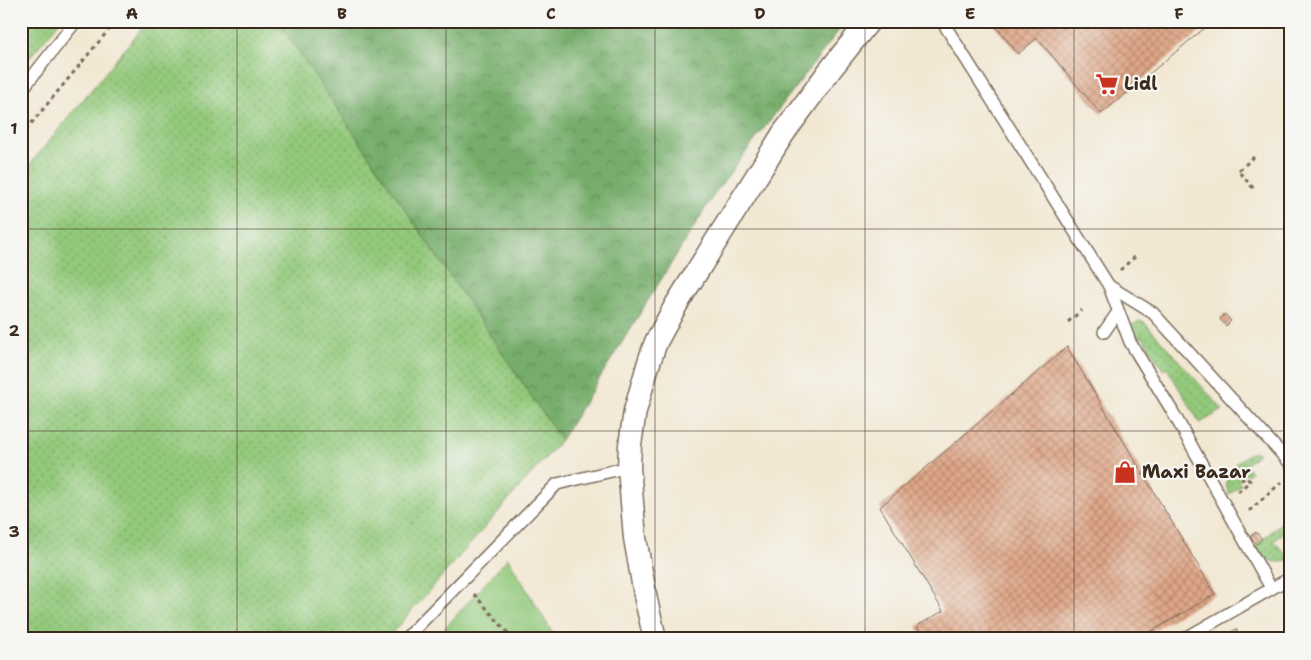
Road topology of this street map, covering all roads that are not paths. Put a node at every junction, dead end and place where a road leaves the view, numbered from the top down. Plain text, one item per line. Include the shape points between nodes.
1 (76, 21) edge
2 (869, 21) edge
3 (942, 21) edge
4 (21, 91) edge
5 (1109, 286) junction
6 (1118, 312) junction
7 (1104, 332) dead end
8 (1290, 463) edge
9 (630, 467) junction
10 (1290, 578) edge
11 (1271, 588) junction
12 (405, 639) edge
13 (655, 639) edge
14 (1184, 639) edge

1 - 4 lane
2 - 9 street via 783,134 656,342 640,391 630,445
3 - 5 lane
5 - 6 lane
5 - 8 lane via 1153,313
6 - 7 lane
6 - 11 lane via 1130,342
9 - 12 lane via 557,484
9 - 13 street via 635,538
10 - 11 lane
11 - 14 lane

